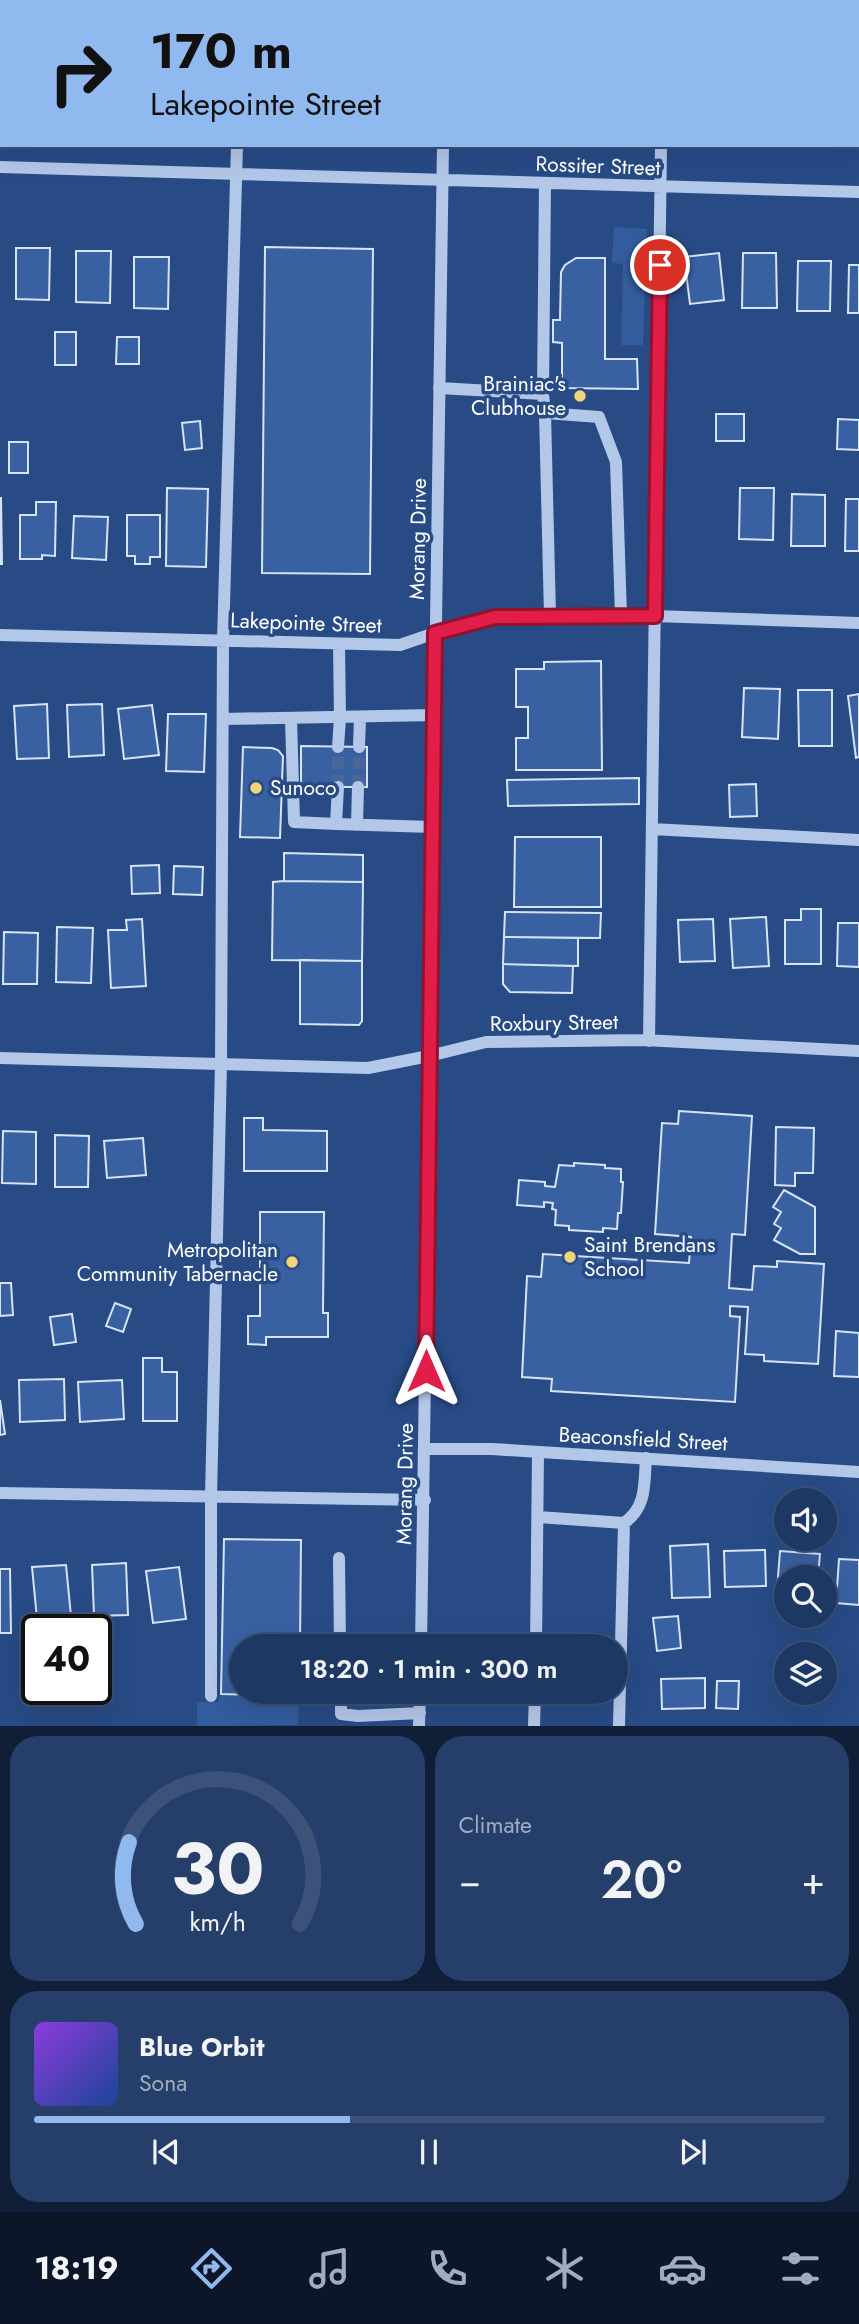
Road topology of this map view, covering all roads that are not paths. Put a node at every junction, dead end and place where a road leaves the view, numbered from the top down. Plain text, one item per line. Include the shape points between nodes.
1 (237, 147) edge
2 (443, 147) edge
3 (661, 147) edge
4 (0, 167) edge
5 (236, 174) junction
6 (443, 181) junction
7 (545, 183) junction
8 (661, 187) junction
9 (859, 192) edge
10 (439, 388) junction
11 (543, 394) junction
12 (545, 414) junction
13 (621, 616) junction
14 (655, 616) junction
15 (550, 617) junction
16 (859, 624) edge
17 (435, 633) junction
18 (0, 635) edge
19 (223, 640) junction
20 (339, 644) junction
21 (434, 715) junction
22 (291, 718) junction
23 (340, 718) junction
24 (360, 718) junction
25 (223, 719) junction
26 (338, 747) tunnel mouth
27 (359, 747) tunnel mouth
28 (338, 787) tunnel mouth
29 (358, 788) tunnel mouth
30 (336, 824) junction
31 (357, 825) junction
32 (432, 827) junction
33 (652, 829) junction
34 (859, 840) edge
35 (649, 1041) junction
36 (859, 1051) edge
37 (429, 1056) junction
38 (0, 1058) edge
39 (221, 1064) junction
40 (425, 1449) junction
41 (538, 1452) junction
42 (646, 1458) junction
43 (859, 1472) edge
44 (0, 1493) edge
45 (211, 1497) junction
46 (425, 1500) junction
47 (538, 1517) junction
48 (624, 1523) junction
49 (339, 1558) dead end
50 (340, 1634) edge
51 (421, 1634) edge
52 (536, 1634) edge
53 (211, 1696) dead end
54 (341, 1704) edge
55 (535, 1704) edge
56 (420, 1719) edge
57 (534, 1726) edge
58 (619, 1726) edge

1 - 5 street
2 - 6 street, Morang Drive
3 - 8 street
4 - 5 street, Rossiter Street
5 - 6 street, Rossiter Street
5 - 19 street
6 - 7 street, Rossiter Street
6 - 10 street, Morang Drive
7 - 8 street, Rossiter Street
7 - 11 street
8 - 9 street, Rossiter Street
8 - 14 street
10 - 11 street
10 - 17 street, Morang Drive
11 - 12 street
12 - 13 street via 599,417 616,462
12 - 15 street
13 - 14 street, Lakepointe Street
13 - 15 street, Lakepointe Street
14 - 16 street, Lakepointe Street
14 - 33 street
15 - 17 street, Lakepointe Street via 495,617
17 - 20 street, Lakepointe Street via 400,645
17 - 21 street, Morang Drive
18 - 19 street, Lakepointe Street
19 - 20 street, Lakepointe Street
19 - 25 street
20 - 23 street
21 - 24 street
21 - 32 street, Morang Drive
22 - 23 street
22 - 25 street
22 - 30 street via 294,822
23 - 24 street
23 - 26 street
24 - 27 street
25 - 39 street
28 - 30 street
29 - 31 street
30 - 31 street
31 - 32 street
32 - 37 street, Morang Drive
33 - 34 street
33 - 35 street
35 - 36 street, Roxbury Street
35 - 37 street, Roxbury Street via 486,1042
37 - 39 street, Roxbury Street via 368,1068
37 - 40 street, Morang Drive
38 - 39 street, Roxbury Street
39 - 45 street
40 - 41 street, Beaconsfield Street
40 - 46 street, Morang Drive
41 - 42 street, Beaconsfield Street
41 - 47 street
42 - 43 street, Beaconsfield Street
42 - 48 street via 643,1498
44 - 45 street
45 - 46 street
45 - 53 street
46 - 51 street, Morang Drive
47 - 48 street
47 - 52 street
48 - 58 street
49 - 50 street
54 - 56 street via 341,1714
55 - 57 street

